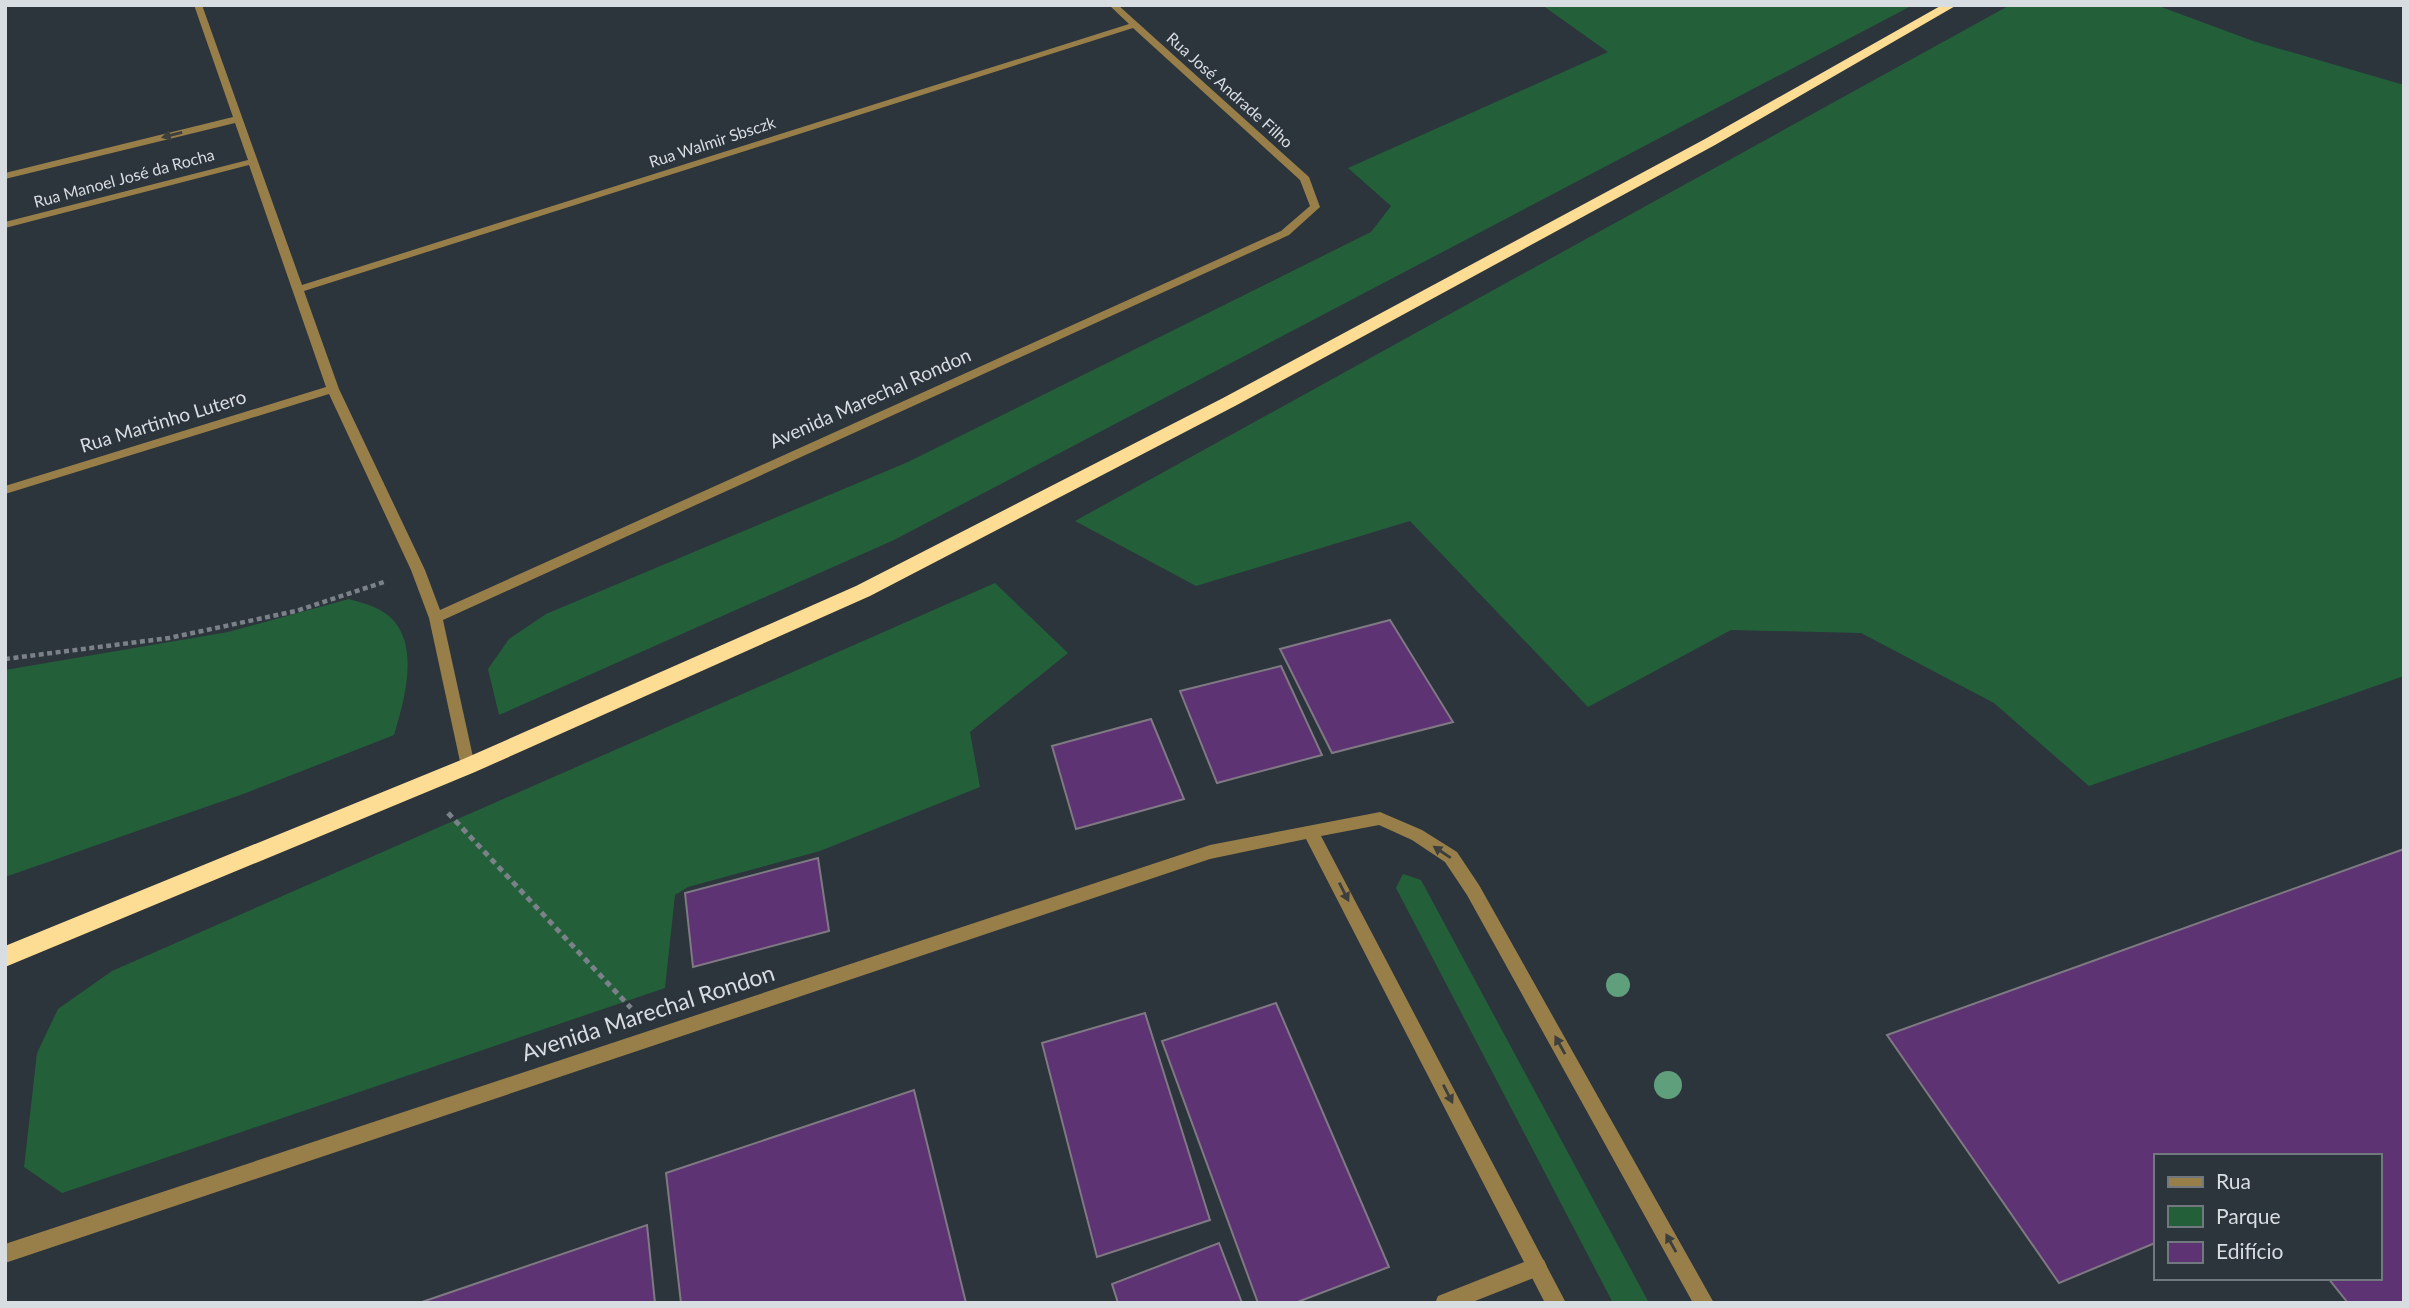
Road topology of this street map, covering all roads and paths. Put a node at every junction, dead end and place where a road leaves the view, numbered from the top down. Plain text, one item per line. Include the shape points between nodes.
1 (198, 5) edge
2 (1112, 5) edge
3 (1951, 5) edge
4 (1134, 25) junction
5 (238, 119) junction
6 (251, 162) junction
7 (5, 176) edge
8 (1315, 206) joint
9 (5, 225) edge
10 (299, 289) junction
11 (333, 389) junction
12 (5, 490) edge
13 (418, 570) junction
14 (436, 618) junction
15 (5, 659) edge
16 (468, 766) junction
17 (421, 784) junction
18 (1310, 832) junction
19 (5, 957) edge
20 (656, 1035) junction
21 (5, 1254) edge
22 (1537, 1266) junction
23 (1445, 1303) edge
24 (1556, 1303) edge
25 (1704, 1303) edge

1 - 5 street
2 - 4 street, Rua José Andrade Filho
3 - 16 highway via 1496,258 888,578
4 - 8 street, Rua José Andrade Filho via 1305,179
4 - 10 street, Rua Walmir Sbsczk
5 - 6 street
5 -> 7 street, Rua Manoel José da Rocha
6 - 9 street, Rua Manoel José da Rocha
6 - 10 street
8 - 14 street, Avenida Marechal Rondon via 1285,233
10 - 11 street
11 - 12 street, Rua Martinho Lutero
11 - 13 street
13 - 14 street
13 - 15 path via 296,611 169,638
14 - 16 street
16 - 17 highway
17 - 19 highway
17 - 20 path
18 - 20 street, Avenida Marechal Rondon via 1210,852
18 -> 22 street
25 -> 18 street, Avenida Marechal Rondon via 1474,890 1451,857 1380,818
20 - 21 street, Avenida Marechal Rondon
22 - 23 street
22 - 24 street

